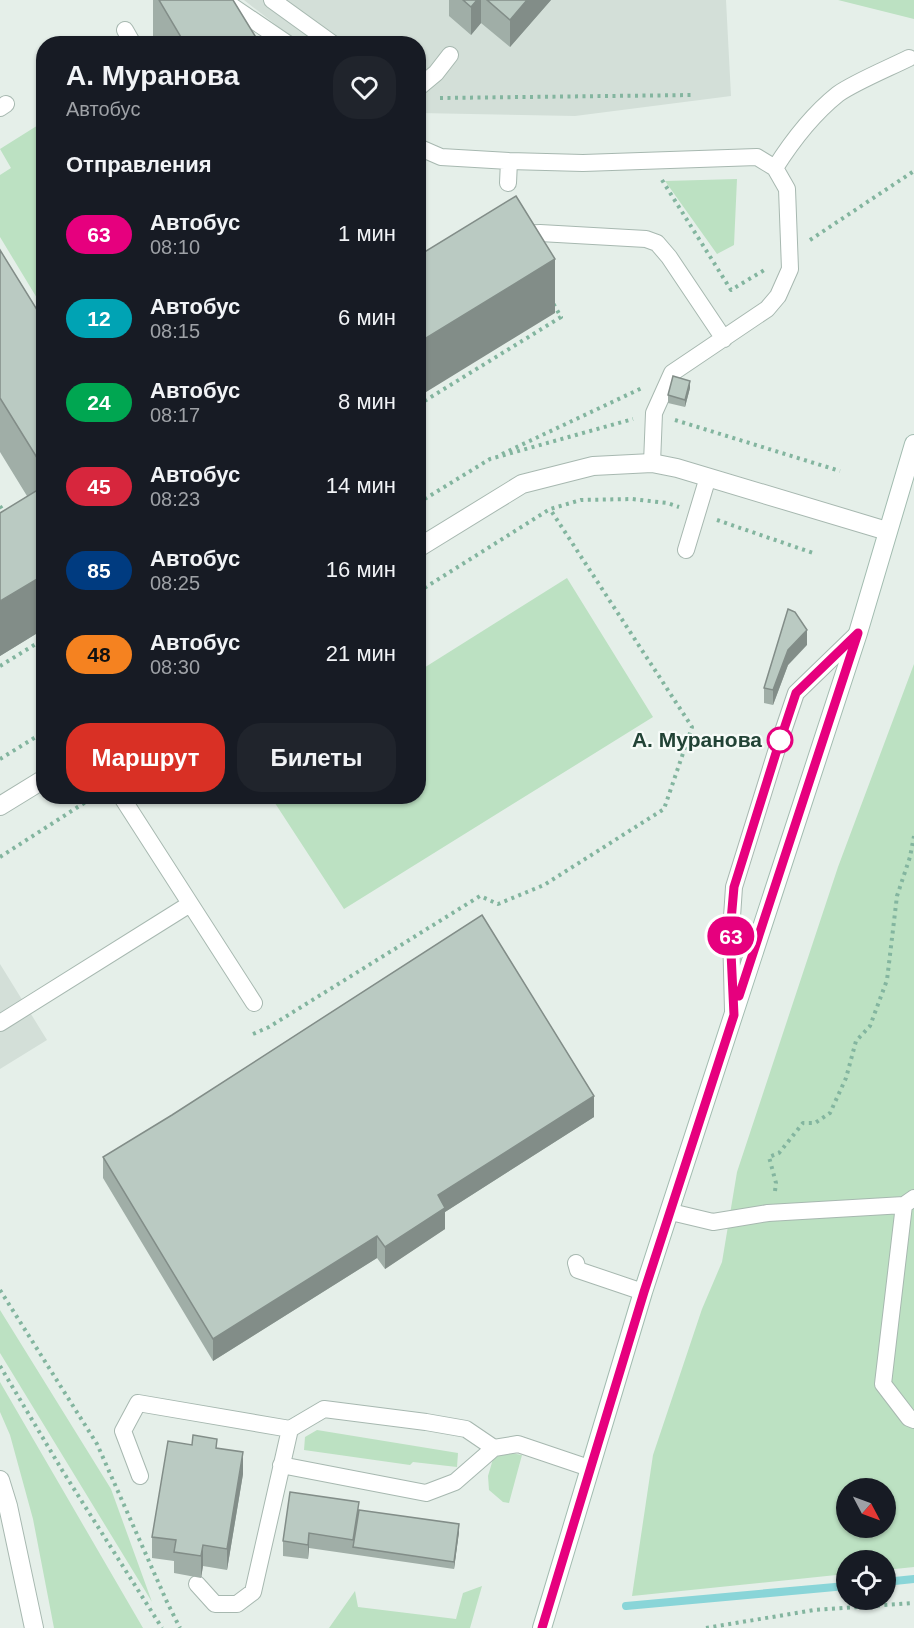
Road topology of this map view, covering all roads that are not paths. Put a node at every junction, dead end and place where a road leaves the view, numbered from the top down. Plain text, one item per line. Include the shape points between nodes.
1 (223, 0) edge
2 (272, 0) edge
3 (276, 36) edge
4 (322, 36) edge
5 (450, 55) dead end
6 (909, 58) dead end
7 (426, 90) edge
8 (426, 150) edge
9 (509, 161) junction
10 (775, 168) junction
11 (508, 183) dead end
12 (531, 252) edge
13 (724, 339) junction
14 (914, 444) edge
15 (652, 463) junction
16 (910, 466) edge
17 (708, 477) junction
18 (887, 531) junction
19 (426, 543) edge
20 (686, 550) dead end
21 (858, 633) junction
22 (36, 784) edge
23 (126, 804) edge
24 (0, 806) edge
25 (190, 904) junction
26 (254, 1003) dead end
27 (734, 1015) junction
28 (0, 1023) edge
29 (909, 1202) edge
30 (670, 1212) junction
31 (576, 1263) dead end
32 (644, 1292) junction
33 (914, 1420) edge
34 (290, 1429) junction
35 (494, 1448) junction
36 (281, 1465) junction
37 (590, 1468) junction
38 (140, 1476) dead end
39 (0, 1480) edge
40 (196, 1584) dead end
41 (33, 1628) edge
42 (542, 1628) edge

1 - 3 lane
2 - 4 lane
5 - 7 lane
6 - 10 lane via 839,93 805,126
8 - 9 lane via 441,157
9 - 10 lane via 583,163 757,157
9 - 11 lane
10 - 13 lane via 787,189 790,269 778,296 767,309
12 - 13 lane via 500,235 540,233 646,239 657,243
13 - 15 lane via 672,373 654,413
14 - 16 main road
15 - 17 main road
15 - 19 main road via 593,466 522,484
16 - 18 main road
17 - 18 main road
17 - 20 lane
18 - 21 main road
21 - 27 main road
21 - 27 lane via 796,693 776,753 734,887 730,932
22 - 24 main road
23 - 25 lane
25 - 26 lane
25 - 28 lane
27 - 30 main road
29 - 30 lane via 713,1222
29 - 33 lane via 883,1384
30 - 32 main road
31 - 32 lane via 578,1270
32 - 37 main road
34 - 35 lane via 324,1409 466,1429
34 - 36 lane
34 - 38 lane via 138,1403 123,1431
35 - 36 lane via 455,1482 426,1493
35 - 37 lane via 518,1444
36 - 40 lane via 254,1592 237,1604 215,1604
37 - 42 main road
39 - 41 main road

